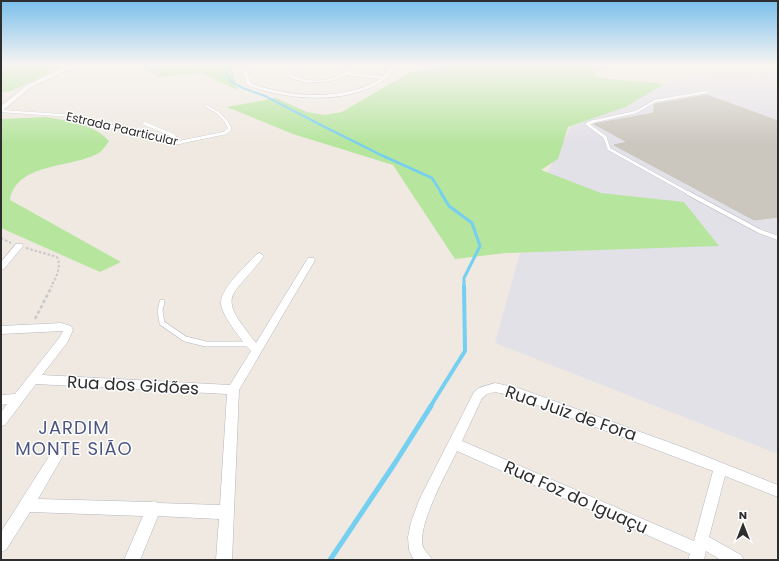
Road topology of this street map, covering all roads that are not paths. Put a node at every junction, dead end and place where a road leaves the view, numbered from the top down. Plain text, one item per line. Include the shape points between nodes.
1 (23, 91) edge
2 (265, 91) edge
3 (347, 91) edge
4 (707, 92) dead end
5 (9, 103) junction
6 (1, 104) edge
7 (206, 106) dead end
8 (1, 110) edge
9 (144, 123) dead end
10 (180, 143) junction
11 (778, 238) edge
12 (19, 246) road end
13 (10, 256) junction
14 (260, 256) dead end
15 (1, 257) edge
16 (311, 260) dead end
17 (1, 267) edge
18 (162, 302) dead end
19 (1, 330) edge
20 (254, 347) junction
21 (33, 380) junction
22 (233, 390) junction
23 (18, 399) junction
24 (1, 400) edge
25 (1, 421) edge
26 (455, 444) junction
27 (58, 454) dead end
28 (720, 468) junction
29 (778, 491) edge
30 (26, 505) junction
31 (154, 508) junction
32 (226, 512) junction
33 (1, 545) edge
34 (698, 550) edge
35 (420, 555) edge
36 (132, 560) edge
37 (224, 560) edge
38 (736, 560) edge

1 - 5 street
2 - 3 street via 308,96
4 - 11 lane via 655,101 634,113 587,124 603,136 609,149 622,158 759,232
5 - 6 lane
5 - 8 street
7 - 10 lane, Estrada Paarticular via 225,119 230,129 219,135
8 - 10 lane, Estrada Paarticular via 73,116
9 - 10 lane via 169,133
12 - 13 street
13 - 15 street
13 - 17 street
14 - 20 street via 233,286 226,301 228,312
16 - 20 street
18 - 20 lane via 162,323 186,339 206,344
19 - 21 street via 67,328 63,340
20 - 22 street
21 - 22 street, Rua dos Gidões
21 - 23 street
22 - 32 street
23 - 24 street
23 - 25 street
26 - 28 street, Rua Juiz de Fora via 478,395 484,388 494,387 526,396
26 - 34 street, Rua Foz do Iguaçu
26 - 35 street, Rua Juiz de Fora via 423,510 414,537
27 - 30 street
28 - 29 street, Rua Juiz de Fora
28 - 34 street
30 - 31 street
30 - 33 street
31 - 32 street
31 - 36 street
32 - 37 street
34 - 38 street, Rua Foz do Iguaçu

